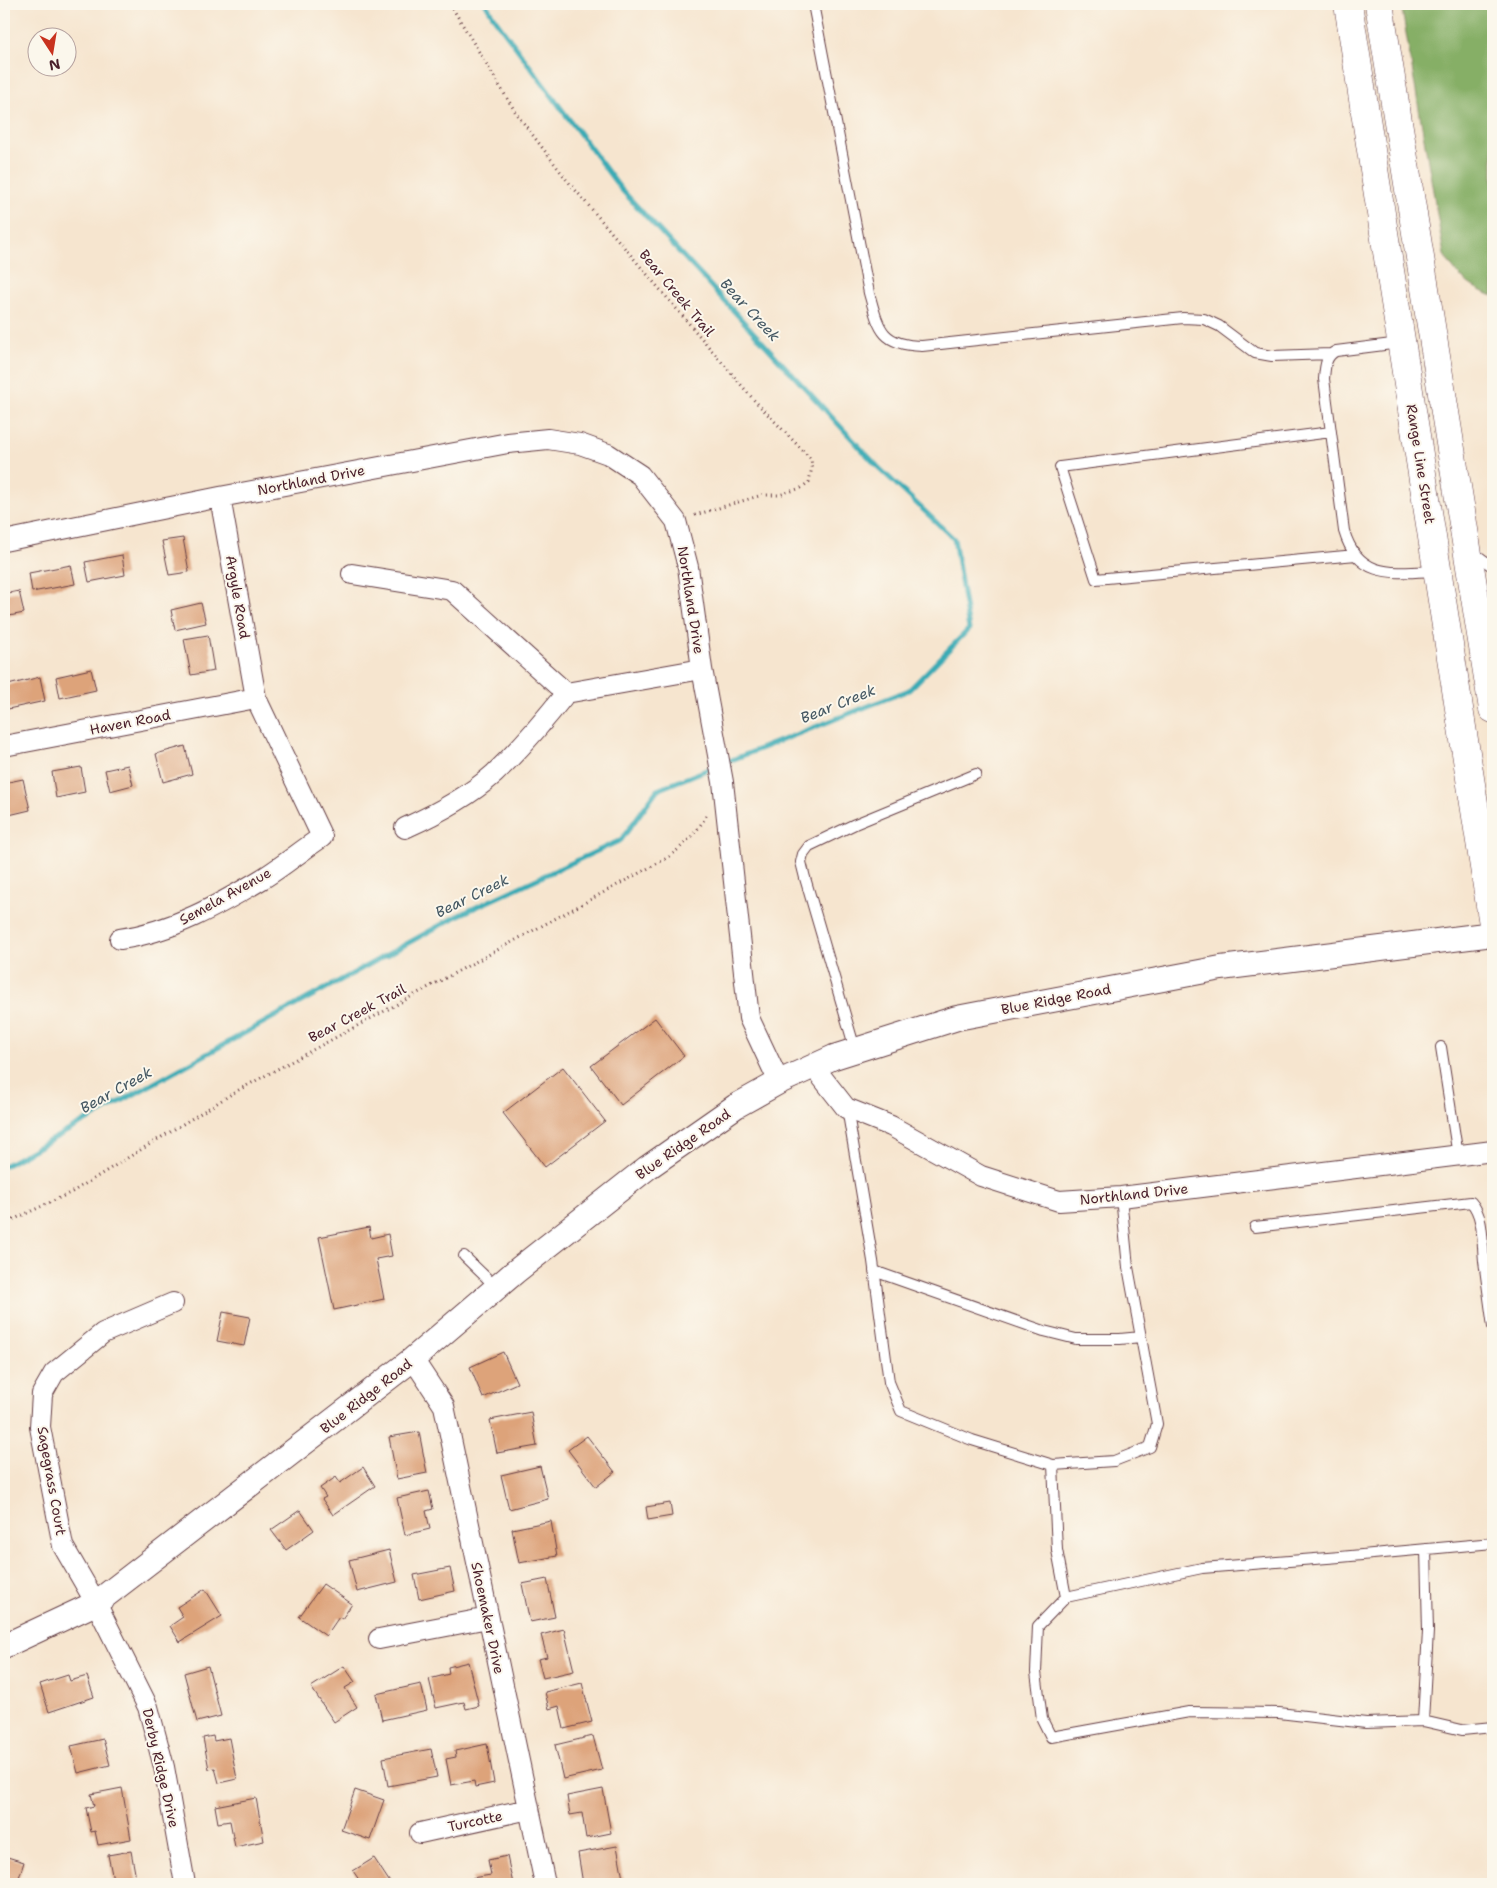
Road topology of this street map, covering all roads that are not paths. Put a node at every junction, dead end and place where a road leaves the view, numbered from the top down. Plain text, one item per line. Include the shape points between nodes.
1 (813, 4) edge
2 (1348, 4) edge
3 (1379, 4) edge
4 (1365, 112) junction
5 (1433, 338) junction
6 (1403, 350) junction
7 (1330, 354) junction
8 (1331, 432) junction
9 (220, 497) junction
10 (4, 541) edge
11 (1468, 551) junction
12 (1356, 555) junction
13 (1493, 567) edge
14 (1437, 571) junction
15 (352, 574) dead end
16 (1484, 595) edge
17 (702, 669) junction
18 (566, 693) junction
19 (256, 698) junction
20 (1493, 709) edge
21 (4, 746) edge
22 (976, 774) dead end
23 (405, 828) dead end
24 (322, 837) joint
25 (1493, 924) edge
26 (1493, 934) edge
27 (120, 939) dead end
28 (1441, 1048) dead end
29 (855, 1049) junction
30 (813, 1066) junction
31 (779, 1082) junction
32 (846, 1108) junction
33 (1493, 1152) edge
34 (1458, 1156) junction
35 (1122, 1198) junction
36 (1255, 1227) dead end
37 (464, 1256) dead end
38 (1489, 1260) edge
39 (874, 1271) junction
40 (497, 1288) junction
41 (173, 1303) dead end
42 (1493, 1327) edge
43 (1141, 1337) junction
44 (413, 1359) junction
45 (1053, 1465) junction
46 (1493, 1543) edge
47 (1426, 1549) junction
48 (1066, 1597) junction
49 (96, 1604) junction
50 (488, 1618) junction
51 (379, 1639) dead end
52 (4, 1646) edge
53 (1422, 1721) junction
54 (1493, 1727) edge
55 (529, 1810) junction
56 (420, 1833) dead end
57 (186, 1884) edge
58 (545, 1884) edge

1 - 7 lane via 869,294 877,322 892,341 922,346 1183,318 1204,319 1219,326 1255,353 1272,356
2 - 4 main road, Range Line Street
3 - 5 main road
4 - 5 main road via 1379,129 1383,140 1405,286 1412,306
4 - 6 main road, Range Line Street
5 - 11 main road
6 - 7 lane via 1349,349
6 - 14 main road, Range Line Street
6 - 16 main road via 1424,397 1450,548
7 - 8 lane via 1324,379
8 - 12 lane via 1344,530 1348,545
8 - 12 lane via 1060,467 1096,579
9 - 10 street, Northland Drive
9 - 17 street, Northland Drive via 508,443 548,439 580,444 608,454 640,475 676,521 688,568
9 - 19 street, Argyle Road
11 - 13 lane
11 - 16 main road
12 - 14 lane via 1371,568 1392,572
14 - 25 main road, Range Line Street
15 - 18 street via 452,590
16 - 20 main road via 1481,631
17 - 18 street
17 - 31 street, Northland Drive via 723,782 749,1018
18 - 23 street via 493,774 457,801
19 - 21 street, Haven Road
19 - 24 street, Argyle Road
22 - 29 lane via 855,824 809,846 803,854 804,878
24 - 27 street, Semela Avenue via 264,878 180,922 145,936
26 - 29 street, Blue Ridge Road via 1221,968 958,1018
28 - 34 lane
29 - 30 street, Blue Ridge Road
30 - 31 street, Blue Ridge Road
30 - 32 street
31 - 40 street, Blue Ridge Road via 736,1106 647,1168
32 - 35 street, Northland Drive via 891,1126 982,1176 1059,1202
32 - 39 lane
33 - 34 street, Northland Drive
34 - 35 street, Northland Drive
35 - 43 lane via 1128,1267
36 - 38 lane via 1471,1202 1479,1216
37 - 40 lane
38 - 42 lane
39 - 43 lane via 1076,1339
39 - 45 lane via 890,1382 901,1411 972,1440
40 - 44 street, Blue Ridge Road
41 - 49 street, Sagegrass Court via 103,1333 54,1373 42,1394 40,1427 63,1546
43 - 45 lane via 1158,1424 1150,1447 1114,1460
44 - 49 street, Blue Ridge Road
44 - 50 street, Shoemaker Drive via 444,1406
45 - 48 lane via 1057,1550
46 - 47 lane
47 - 48 lane via 1202,1568
47 - 53 lane via 1428,1631
48 - 53 lane via 1038,1626 1036,1672 1042,1719 1051,1737 1189,1712 1279,1713 1366,1723
49 - 52 street, Blue Ridge Road
49 - 57 street, Derby Ridge Drive via 148,1707 164,1767
50 - 51 street
50 - 55 street, Shoemaker Drive
53 - 54 lane via 1462,1730
55 - 56 street, Turcotte
55 - 58 street, Shoemaker Drive

